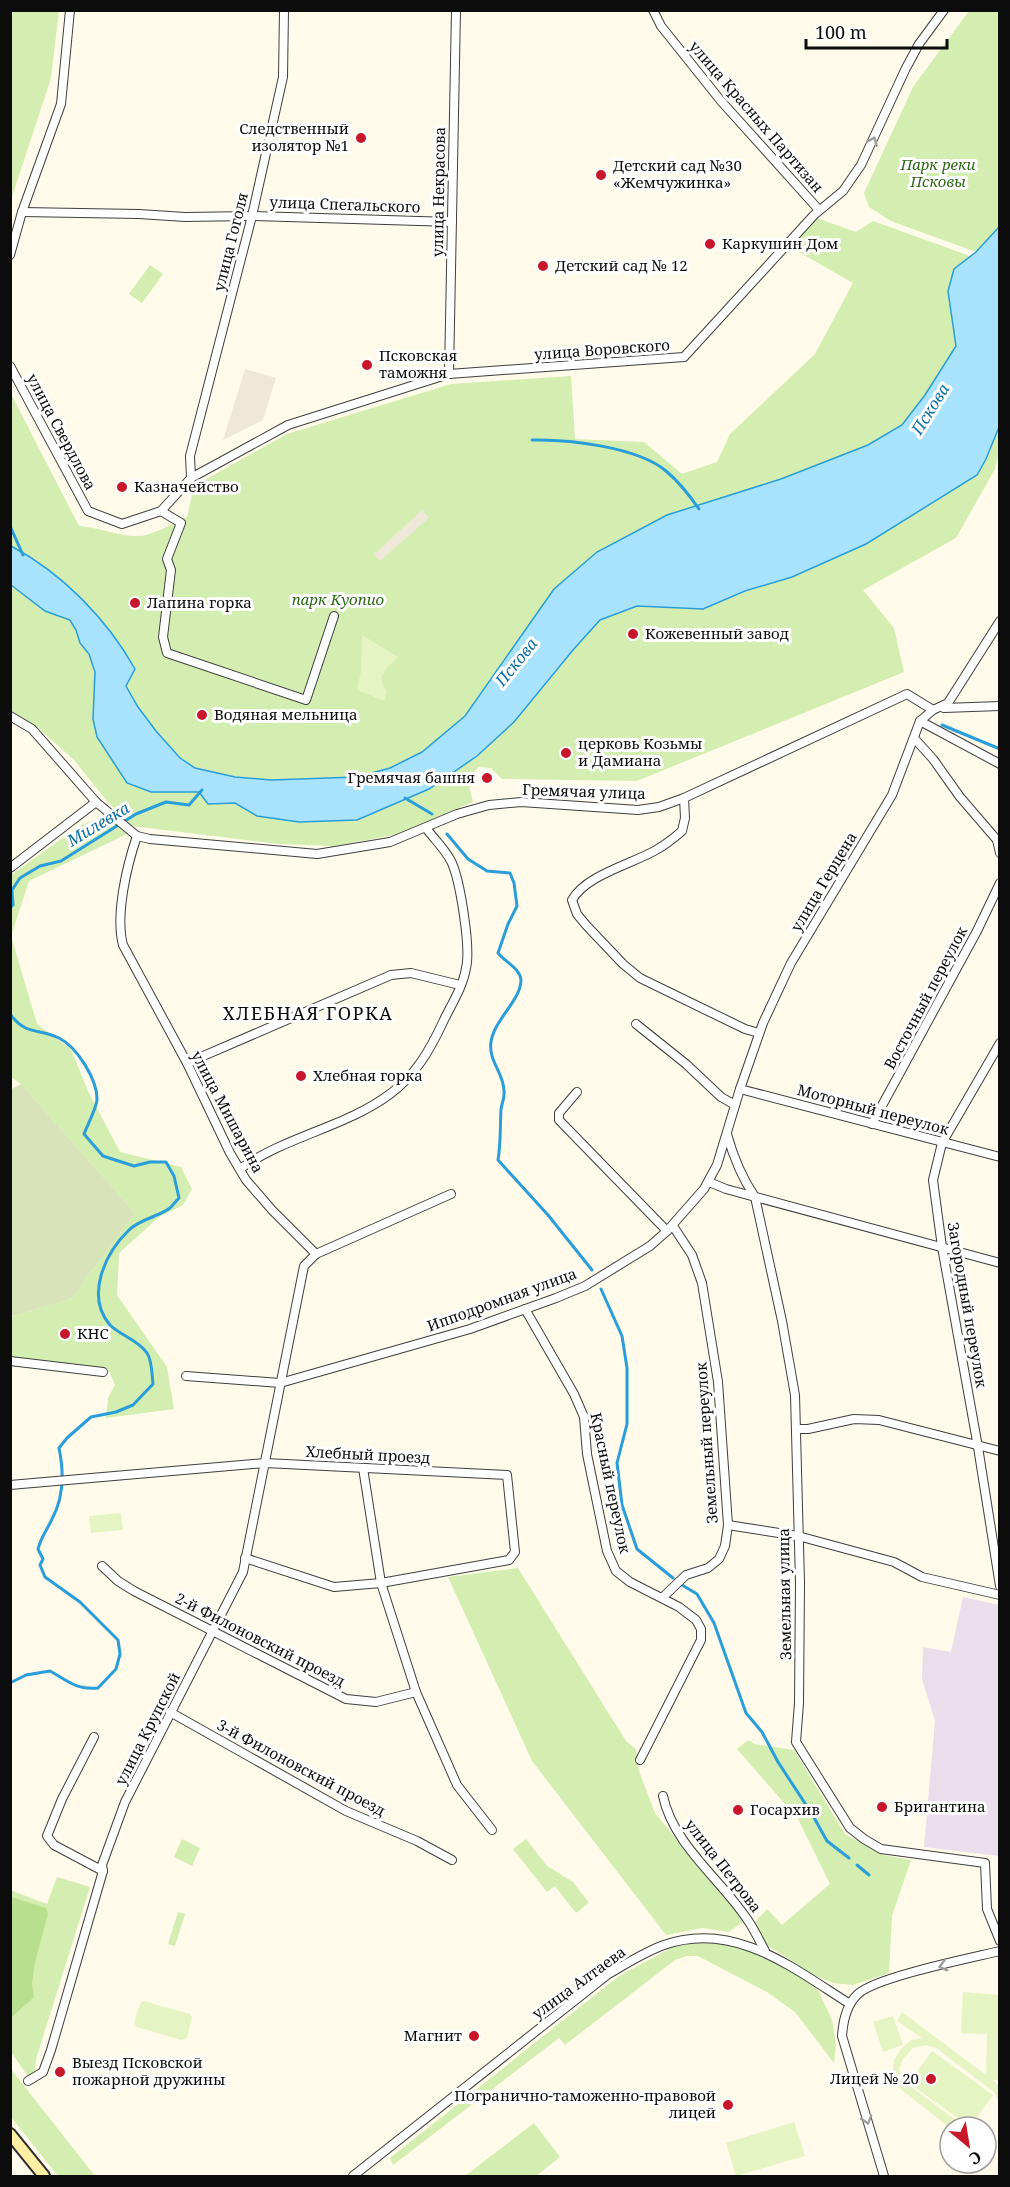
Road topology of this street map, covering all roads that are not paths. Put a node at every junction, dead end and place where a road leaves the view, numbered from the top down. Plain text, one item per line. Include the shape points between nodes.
1 (70, 10) edge
2 (284, 10) edge
3 (456, 10) edge
4 (653, 10) edge
5 (944, 10) edge
6 (819, 210) junction
7 (22, 212) junction
8 (252, 216) junction
9 (452, 222) junction
10 (10, 255) edge
11 (10, 366) edge
12 (449, 374) junction
13 (191, 478) junction
14 (161, 511) junction
15 (122, 524) joint
16 (334, 616) dead end
17 (999, 621) edge
18 (999, 706) edge
19 (933, 710) junction
20 (10, 716) edge
21 (920, 721) junction
22 (915, 738) junction
23 (999, 764) edge
24 (684, 798) junction
25 (96, 802) junction
26 (429, 827) junction
27 (133, 833) junction
28 (999, 853) edge
29 (10, 868) edge
30 (999, 883) edge
31 (460, 985) junction
32 (636, 1024) dead end
33 (759, 1033) junction
34 (999, 1043) edge
35 (187, 1063) junction
36 (740, 1089) junction
37 (577, 1092) dead end
38 (735, 1105) junction
39 (872, 1124) junction
40 (727, 1132) junction
41 (942, 1143) junction
42 (999, 1157) edge
43 (240, 1169) junction
44 (709, 1182) junction
45 (452, 1194) dead end
46 (755, 1197) junction
47 (670, 1228) junction
48 (942, 1247) junction
49 (316, 1254) junction
50 (999, 1263) edge
51 (525, 1309) junction
52 (10, 1361) edge
53 (103, 1372) dead end
54 (186, 1376) dead end
55 (280, 1383) junction
56 (796, 1429) junction
57 (978, 1447) junction
58 (999, 1451) edge
59 (265, 1463) junction
60 (363, 1468) junction
61 (10, 1485) edge
62 (728, 1525) junction
63 (798, 1536) junction
64 (245, 1558) junction
65 (102, 1566) dead end
66 (381, 1583) junction
67 (999, 1586) edge
68 (999, 1595) edge
69 (662, 1598) junction
70 (213, 1633) junction
71 (416, 1692) junction
72 (170, 1712) junction
73 (94, 1737) dead end
74 (640, 1760) dead end
75 (663, 1796) dead end
76 (492, 1830) dead end
77 (452, 1860) dead end
78 (103, 1871) junction
79 (999, 1941) edge
80 (999, 1951) edge
81 (765, 1952) junction
82 (850, 2004) junction
83 (28, 2081) dead end
84 (10, 2134) edge
85 (44, 2176) edge
86 (353, 2176) edge
87 (884, 2176) edge

1 - 7 street via 61,104
2 - 8 street, улица Гоголя via 283,77
3 - 9 street, улица Некрасова
4 - 6 street, улица Красных Партизан via 661,26 721,101
6 -> 5 street, улица Воровского via 843,191 861,165 906,68
6 - 12 street, улица Воровского via 684,357
7 - 8 street, улица Спегальского
7 - 10 street
8 - 9 street, улица Спегальского
8 - 13 street, улица Гоголя via 190,456
9 - 12 street, улица Некрасова
11 - 15 street, улица Свердлова via 88,511
12 - 13 street, улица Воровского via 288,425
13 - 14 street, улица Воровского
14 - 15 street, улица Воровского
14 - 16 street via 181,523 167,560 171,570 163,637 167,653 306,700
17 - 19 street via 948,703
18 - 19 street
19 - 21 street
19 - 24 street, Гремячая улица via 907,694
20 - 25 street via 32,729
21 - 22 street, улица Герцена
21 - 23 street
22 - 28 street via 997,840
22 - 33 street, улица Герцена via 892,795 791,963
24 - 26 street, Гремячая улица via 638,810 521,802 489,805
24 - 33 street via 682,831 655,851 580,889 572,900 573,906 608,949 640,978
25 - 27 street
25 - 29 street
26 - 27 street, Гремячая улица via 390,842 317,854 150,839
26 - 31 street via 452,862 463,910 468,955
27 - 35 street, улица Мишарина via 119,932 133,966
30 - 39 street, Восточный переулок via 972,941
31 - 35 street via 411,973 391,975
31 - 43 street via 422,1061 395,1090 367,1108 279,1146
32 - 38 street
33 - 36 street, улица Герцена
34 - 41 street, Загородный переулок
35 - 43 street, улица Мишарина
36 - 38 street, улица Герцена
36 - 39 street, Моторный переулок
37 - 47 street, Земельный переулок via 561,1110 559,1120
38 - 40 street, улица Герцена
39 - 41 street, Моторный переулок
40 - 44 street, улица Герцена
40 - 46 street, Земельная улица via 731,1150
41 - 42 street, Моторный переулок
41 - 48 street, Загородный переулок via 933,1180
43 - 49 street, улица Мишарина via 272,1210
44 - 46 street
44 - 47 street, Ипподромная улица
45 - 49 street
46 - 48 street
46 - 56 street, Земельная улица via 792,1373
47 - 51 street, Ипподромная улица via 650,1246 585,1286
47 - 62 street, Земельный переулок via 692,1255 702,1283 718,1382
48 - 50 street
48 - 57 street, Загородный переулок
49 - 55 street via 304,1266
51 - 55 street, Ипподромная улица via 470,1329
51 - 69 street, Красный переулок via 584,1417 587,1454 607,1551 616,1571
52 - 53 street
54 - 55 street, Ипподромная улица
55 - 59 street, улица Крупской
56 - 57 street via 854,1419 879,1420
56 - 63 street, Земельная улица
57 - 58 street
57 - 67 street, Загородный переулок
59 - 60 street, Хлебный проезд
59 - 61 street, Хлебный проезд
59 - 64 street, улица Крупской
60 - 66 street
60 - 66 street, Хлебный проезд via 507,1475 516,1552 509,1560
62 - 63 street
62 - 69 street, Земельный переулок via 719,1559 708,1568 686,1575
63 - 68 street via 894,1562 922,1577
63 - 79 street, Земельная улица via 796,1742 850,1828 864,1839 881,1849 985,1863 987,1909
64 - 66 street via 334,1587
64 - 70 street, улица Крупской via 243,1572
65 - 70 street, 2-й Филоновский проезд via 134,1591
66 - 71 street
69 - 74 street, Красный переулок via 696,1620 701,1640
70 - 71 street, 2-й Филоновский проезд via 346,1699 376,1702
70 - 72 street, улица Крупской
71 - 76 street via 457,1785
72 - 77 street, 3-й Филоновский проезд via 346,1810
72 - 78 street, улица Крупской via 125,1802
73 - 78 street via 47,1836 54,1845
75 - 81 street, улица Петрова via 678,1832 749,1922
78 - 83 street, улица Крупской via 51,2050 43,2072
80 -> 82 street via 885,1981 865,1989
81 - 82 street, улица Алтаева
81 - 86 street, улица Алтаева via 736,1941 704,1937 678,1941 643,1954 607,1975
82 -> 87 street via 842,2036
84 - 85 main road

